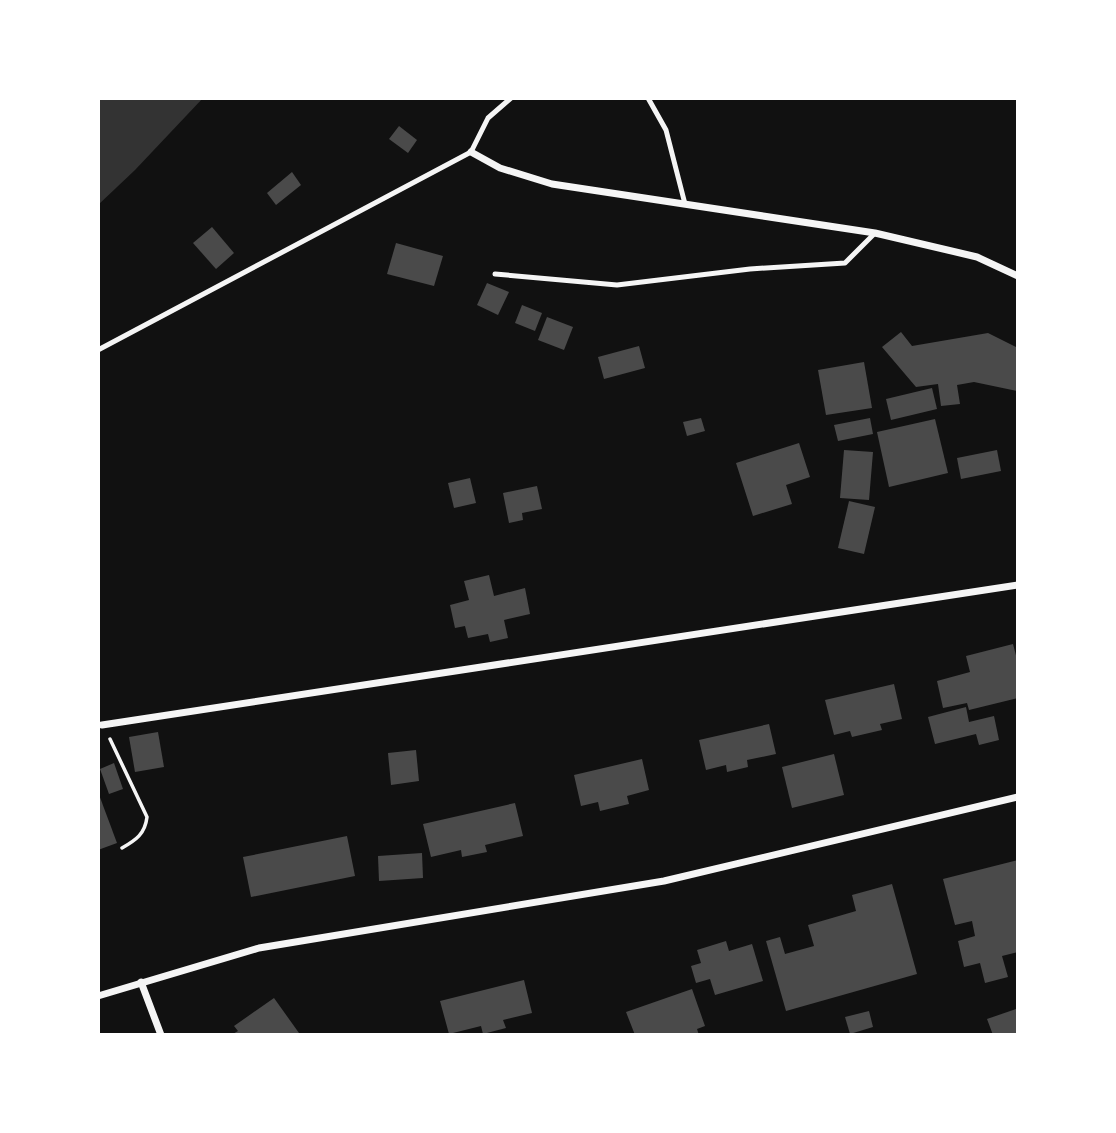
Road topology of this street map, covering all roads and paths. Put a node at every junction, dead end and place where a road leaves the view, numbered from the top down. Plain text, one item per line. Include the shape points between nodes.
1 (512, 98) edge
2 (648, 98) edge
3 (471, 152) junction
4 (685, 204) junction
5 (875, 233) junction
6 (495, 274) dead end
7 (1018, 276) edge
8 (98, 350) edge
9 (1018, 585) edge
10 (102, 724) joint
11 (1018, 797) edge
12 (122, 848) dead end
13 (141, 982) junction
14 (98, 996) edge
15 (161, 1035) edge

1 - 3 lane via 488,118
2 - 4 lane via 666,130
3 - 4 street via 500,168 552,184
3 - 8 lane
4 - 5 street
5 - 6 lane via 845,263 750,268 617,285
5 - 7 street via 977,257
9 - 10 street
10 - 12 path via 147,817 137,840
11 - 13 street via 664,881 260,948
13 - 14 street
13 - 15 street

